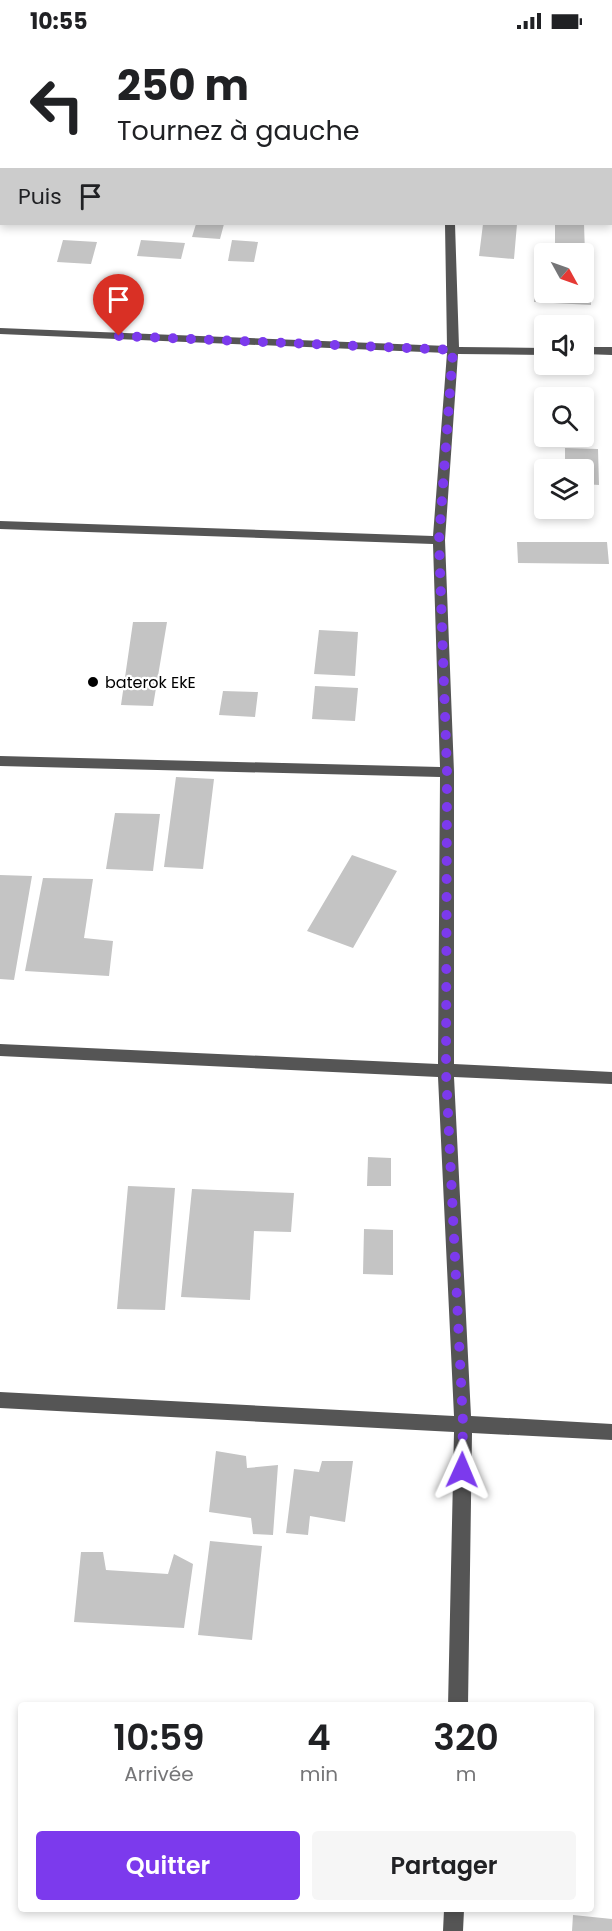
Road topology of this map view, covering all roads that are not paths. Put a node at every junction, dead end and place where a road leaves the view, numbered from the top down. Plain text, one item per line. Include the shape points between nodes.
1 (450, 225) edge
2 (0, 331) edge
3 (453, 350) junction
4 (534, 351) edge
5 (594, 351) edge
6 (612, 351) edge
7 (0, 525) edge
8 (439, 540) junction
9 (0, 761) edge
10 (447, 772) junction
11 (0, 1050) edge
12 (446, 1072) junction
13 (612, 1078) edge
14 (0, 1400) edge
15 (463, 1423) junction
16 (612, 1432) edge
17 (458, 1702) edge
18 (454, 1912) edge
19 (453, 1931) edge

1 - 3 street
2 - 3 street
3 - 4 street
3 - 8 street
5 - 6 street
7 - 8 street
8 - 10 street
9 - 10 street
10 - 12 street
11 - 12 street
12 - 13 street
12 - 15 street
14 - 15 street
15 - 16 street
15 - 17 street
18 - 19 street

